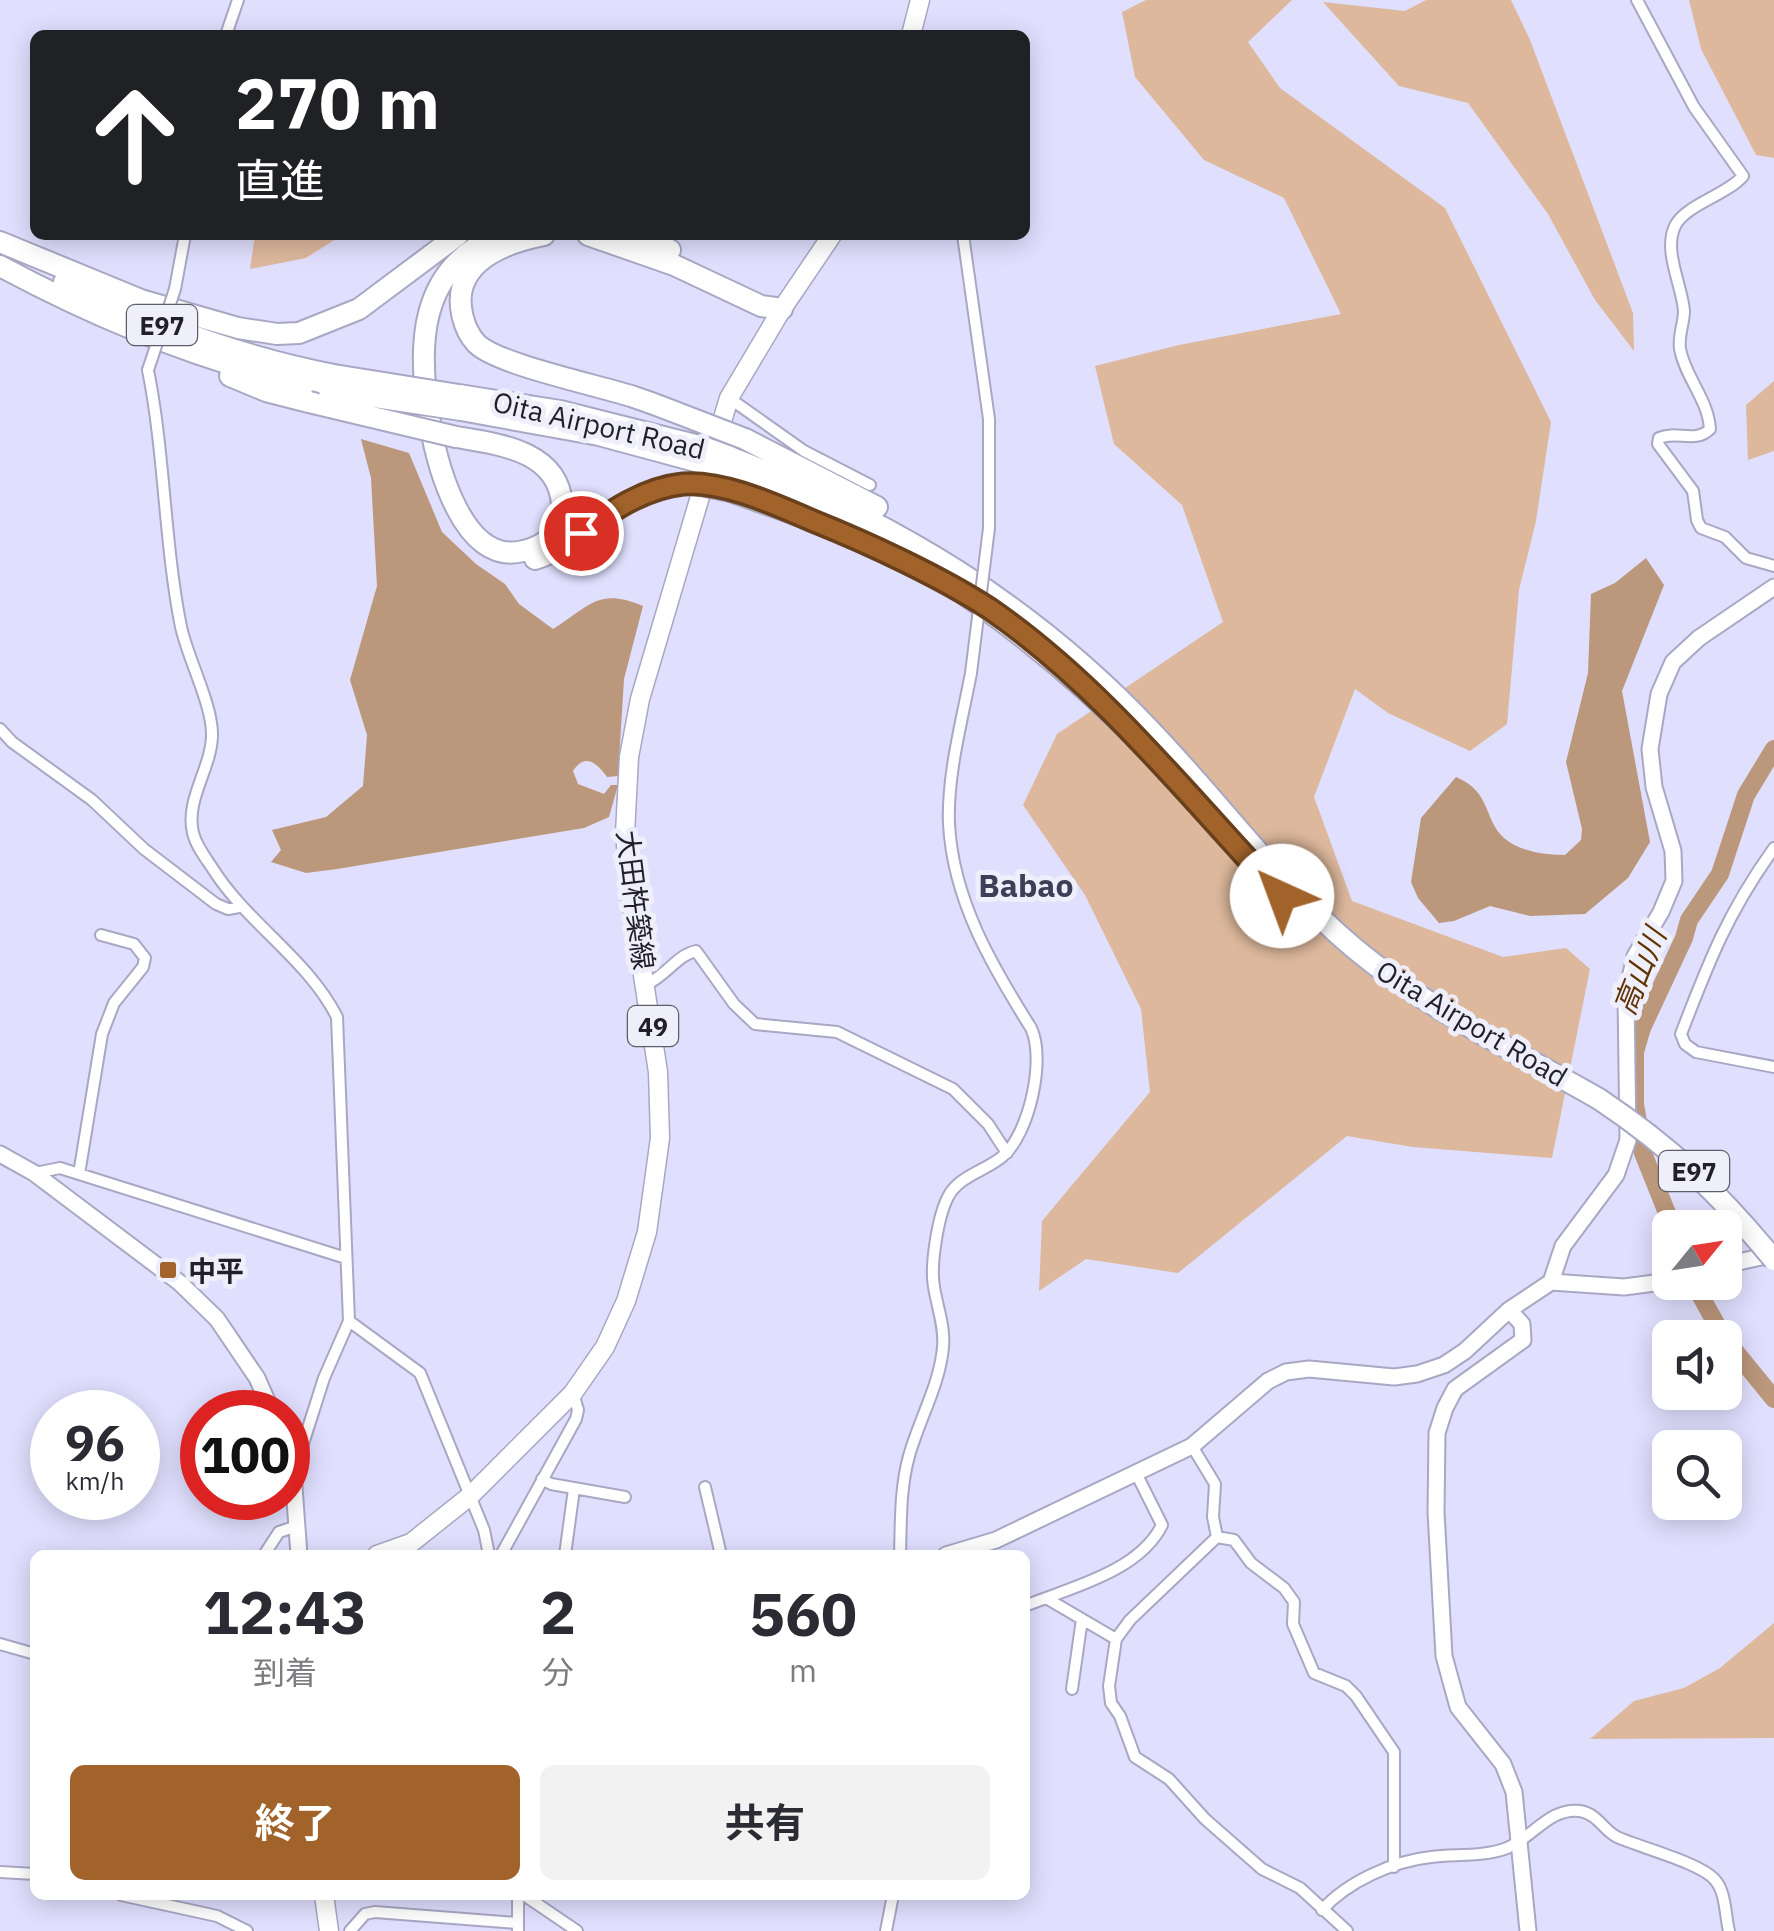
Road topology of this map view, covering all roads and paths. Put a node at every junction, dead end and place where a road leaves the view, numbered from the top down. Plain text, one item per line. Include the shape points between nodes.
1 (238, 0) edge
2 (1636, 0) edge
3 (228, 30) edge
4 (184, 240) edge
5 (451, 240) edge
6 (474, 240) edge
7 (490, 240) edge
8 (520, 240) edge
9 (602, 240) edge
10 (646, 240) edge
11 (829, 240) edge
12 (964, 240) edge
13 (0, 245) edge
14 (0, 266) edge
15 (26, 280) junction
16 (782, 308) junction
17 (331, 382) junction
18 (728, 398) junction
19 (431, 431) edge
20 (431, 431) edge
21 (431, 431) edge
22 (431, 431) edge
23 (729, 473) junction
24 (870, 485) dead end
25 (1774, 566) edge
26 (1774, 587) edge
27 (1102, 682) junction
28 (0, 728) edge
29 (1774, 848) edge
30 (239, 907) junction
31 (101, 935) dead end
32 (647, 984) junction
33 (1774, 1067) edge
34 (1599, 1099) junction
35 (1006, 1153) junction
36 (0, 1154) edge
37 (34, 1174) junction
38 (79, 1174) junction
39 (1774, 1257) edge
40 (346, 1258) junction
41 (1742, 1262) edge
42 (1552, 1282) junction
43 (1652, 1284) edge
44 (1509, 1310) junction
45 (348, 1322) junction
46 (263, 1390) edge
47 (573, 1393) junction
48 (310, 1421) edge
49 (1192, 1446) junction
50 (1136, 1474) junction
51 (542, 1479) junction
52 (705, 1487) dead end
53 (574, 1489) junction
54 (470, 1496) junction
55 (625, 1497) dead end
56 (297, 1520) edge
57 (297, 1526) junction
58 (1217, 1537) junction
59 (267, 1550) edge
60 (299, 1550) edge
61 (391, 1550) edge
62 (487, 1550) edge
63 (504, 1550) edge
64 (566, 1550) edge
65 (720, 1550) edge
66 (900, 1550) edge
67 (973, 1550) edge
68 (1046, 1598) junction
69 (1030, 1604) edge
70 (1082, 1619) junction
71 (1116, 1639) junction
72 (0, 1644) edge
73 (30, 1653) edge
74 (1072, 1689) dead end
75 (1520, 1842) junction
76 (1394, 1867) junction
77 (0, 1872) edge
78 (30, 1874) edge
79 (144, 1900) edge
80 (325, 1900) edge
81 (521, 1900) edge
82 (529, 1900) edge
83 (892, 1900) edge
84 (1322, 1910) junction
85 (518, 1927) edge
86 (247, 1931) edge
87 (328, 1931) edge
88 (350, 1931) edge
89 (577, 1931) edge
90 (886, 1931) edge
91 (1347, 1931) edge
92 (1528, 1931) edge
93 (1728, 1931) edge

1 - 3 street
2 - 25 street via 1694,107 1744,176 1675,226 1684,316 1680,351 1710,429 1691,438 1666,435 1658,444 1693,491 1701,528 1725,537 1746,558
4 - 30 street, bridge via 148,370 181,629 211,718 193,834
5 - 13 highway via 359,309 299,333 277,334 141,300
6 - 23 highway, bridge via 442,263 414,335 414,378 428,452 466,539 486,556 528,562 552,554 641,495
7 - 22 highway, bridge via 442,281 424,332 422,377
8 - 27 highway, bridge via 490,254 463,285 460,306 476,344 508,361 745,439 843,488 972,568
9 - 16 highway via 762,306
10 - 16 highway via 766,293
11 - 16 main road, 大田杵築線 / 49
12 - 35 street, bridge via 989,419 989,528 951,792 952,848 984,951 1036,1039 1031,1100
13 - 17 highway, Oita Airport Road / E97 via 159,324
14 - 15 highway, Oita Airport Road / E97
15 - 17 highway, Oita Airport Road / E97 via 151,338 236,366
15 - 19 highway, bridge via 133,340 266,391
16 - 18 main road, 大田杵築線 / 49
17 - 23 highway, Oita Airport Road / E97, bridge via 560,410 701,454
18 - 24 street via 804,451
18 - 32 main road, 大田杵築線 / 49 via 629,757 625,834
20 - 21 highway, bridge via 527,454 546,468 561,493 563,514 548,540 514,554 477,536 436,460
23 - 27 highway, Oita Airport Road / E97 via 822,494 906,538 1022,615
23 - 34 highway, Oita Airport Road / E97 via 988,608 1114,716 1282,896 1355,963 1438,1018
26 - 42 street via 1699,638 1674,662 1659,694 1650,749 1674,881 1635,956 1626,996 1628,1140 1616,1175 1562,1246
27 - 34 highway, Oita Airport Road / E97 via 1351,945 1412,990
28 - 30 street via 216,904
29 - 33 street via 1724,925 1681,1034 1696,1052
30 - 40 street via 314,980 337,1017
31 - 38 street via 134,944 145,958 102,1034
32 - 35 street via 696,950 756,1024 837,1032 953,1090
32 - 47 main road, 大田杵築線 / 49 via 660,1138 647,1232 605,1347
34 - 39 highway, Oita Airport Road / E97, bridge via 1684,1161
35 - 66 street via 955,1186 942,1216 933,1281 944,1346 903,1482
36 - 37 street
37 - 38 street via 60,1168
37 - 46 street via 180,1283 216,1319
38 - 40 street
39 - 41 street
40 - 45 street
42 - 43 street
42 - 44 street
44 - 49 street via 1465,1351 1417,1374 1286,1372
44 - 75 street via 1522,1324 1523,1340 1455,1389 1445,1408 1437,1434 1436,1512 1444,1656 1458,1706 1502,1764 1514,1792
45 - 48 street
45 - 54 street via 420,1373
47 - 51 street via 576,1420
47 - 54 main road, 大田杵築線 / 49
49 - 50 street
49 - 58 street via 1215,1484
50 - 67 street
50 - 68 street via 1162,1526 1157,1535 1104,1574
51 - 53 street
51 - 63 street
52 - 65 street
53 - 55 street
53 - 64 street
54 - 61 main road, 大田杵築線 / 49 via 411,1543
54 - 62 street
56 - 57 street
57 - 59 street via 280,1532
57 - 60 street
58 - 71 street
58 - 76 street via 1234,1540 1284,1588 1314,1673 1346,1686 1394,1752
68 - 69 street
68 - 70 street
70 - 71 street
70 - 74 street
71 - 84 street via 1111,1703 1136,1757 1262,1869 1300,1888
72 - 73 street
75 - 76 street
75 - 92 street
75 - 93 street via 1564,1811 1584,1811 1613,1836 1711,1875 1722,1891
76 - 84 street via 1346,1888
77 - 78 street
79 - 86 street via 217,1916
80 - 87 main road
81 - 85 street
82 - 89 street
83 - 90 street
84 - 91 street
85 - 88 street via 374,1912

